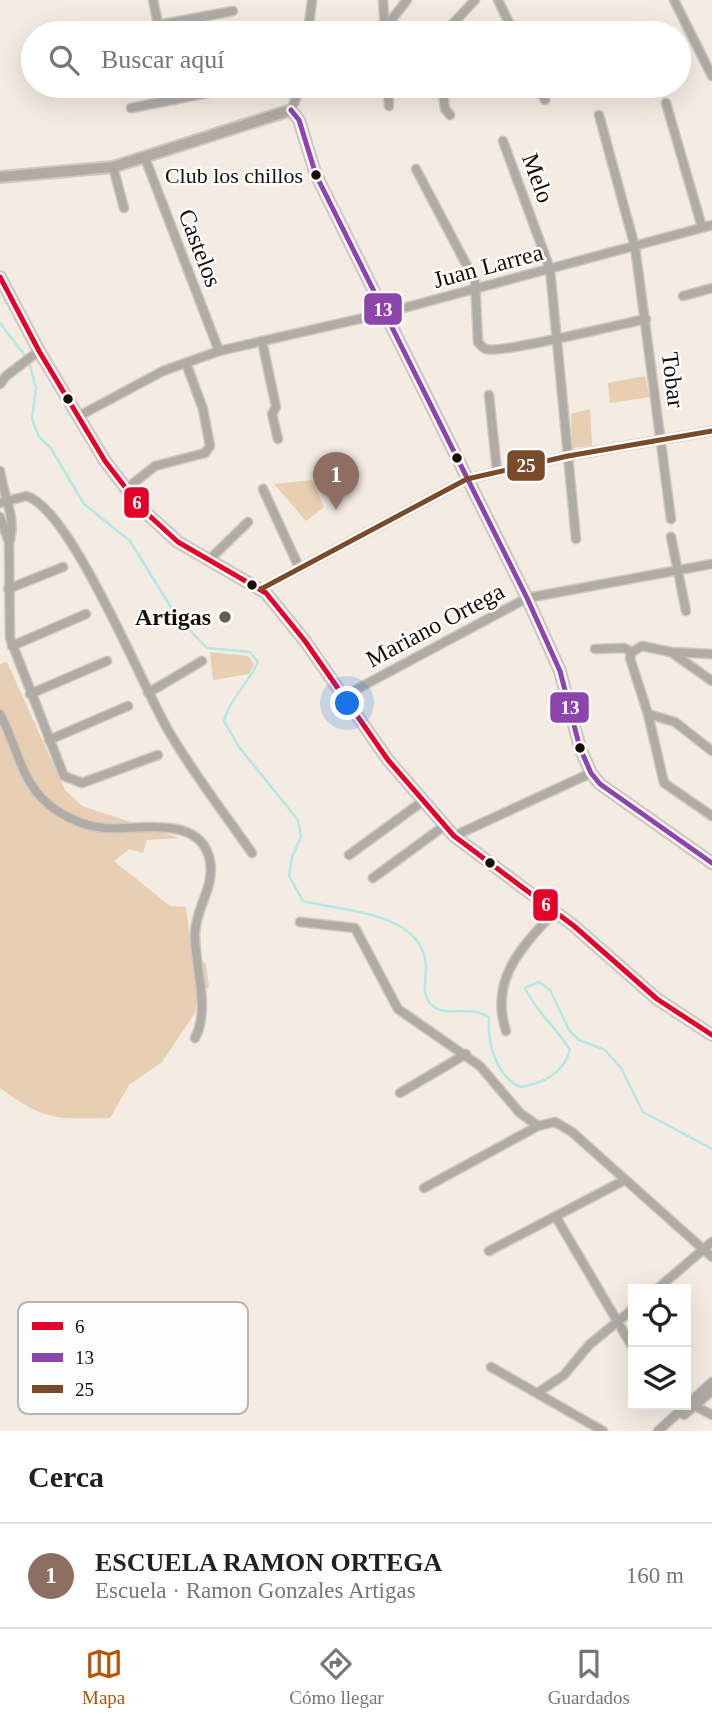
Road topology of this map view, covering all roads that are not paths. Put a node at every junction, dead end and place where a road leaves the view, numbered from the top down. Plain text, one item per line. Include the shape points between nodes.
1 (153, 0) edge
2 (312, 0) edge
3 (383, 0) edge
4 (407, 0) edge
5 (475, 0) edge
6 (498, 0) edge
7 (674, 0) edge
8 (233, 11) dead end
9 (157, 21) edge
10 (192, 21) edge
11 (309, 21) edge
12 (384, 21) edge
13 (392, 21) edge
14 (455, 21) edge
15 (508, 21) edge
16 (684, 21) edge
17 (691, 34) edge
18 (712, 76) edge
19 (184, 98) edge
20 (296, 98) edge
21 (389, 98) edge
22 (443, 98) edge
23 (174, 100) joint
24 (666, 103) dead end
25 (389, 106) dead end
26 (131, 108) dead end
27 (291, 110) junction
28 (450, 115) dead end
29 (599, 115) dead end
30 (503, 141) dead end
31 (145, 158) junction
32 (113, 167) junction
33 (416, 169) dead end
34 (0, 177) edge
35 (124, 208) dead end
36 (712, 225) edge
37 (702, 227) junction
38 (635, 247) junction
39 (550, 269) junction
40 (0, 277) edge
41 (477, 288) junction
42 (712, 288) edge
43 (683, 296) dead end
44 (385, 313) junction
45 (646, 319) junction
46 (556, 338) junction
47 (262, 341) junction
48 (39, 351) junction
49 (219, 351) junction
50 (186, 363) junction
51 (0, 384) edge
52 (488, 395) dead end
53 (79, 416) junction
54 (712, 431) edge
55 (278, 439) dead end
56 (662, 441) junction
57 (568, 456) junction
58 (0, 471) edge
59 (497, 471) junction
60 (467, 479) junction
61 (263, 489) dead end
62 (125, 490) junction
63 (2, 502) edge
64 (0, 517) edge
65 (671, 519) dead end
66 (248, 522) dead end
67 (671, 537) dead end
68 (576, 539) dead end
69 (9, 542) junction
70 (208, 561) junction
71 (297, 563) dead end
72 (712, 564) edge
73 (63, 567) dead end
74 (678, 569) junction
75 (8, 589) junction
76 (261, 589) junction
77 (527, 598) junction
78 (686, 611) dead end
79 (86, 614) dead end
80 (12, 646) junction
81 (595, 649) dead end
82 (632, 652) junction
83 (671, 652) junction
84 (712, 654) edge
85 (107, 661) dead end
86 (202, 661) dead end
87 (712, 681) edge
88 (148, 693) junction
89 (30, 694) junction
90 (344, 696) junction
91 (128, 706) dead end
92 (0, 714) edge
93 (648, 714) junction
94 (49, 740) junction
95 (712, 751) edge
96 (158, 755) dead end
97 (591, 773) junction
98 (423, 801) junction
99 (712, 816) edge
100 (443, 826) junction
101 (454, 836) junction
102 (253, 853) dead end
103 (349, 855) dead end
104 (712, 863) edge
105 (373, 877) dead end
106 (555, 911) junction
107 (300, 922) dead end
108 (506, 1031) dead end
109 (712, 1035) edge
110 (195, 1038) dead end
111 (466, 1054) junction
112 (400, 1093) dead end
113 (538, 1126) junction
114 (625, 1180) junction
115 (424, 1188) dead end
116 (556, 1217) junction
117 (712, 1242) edge
118 (704, 1250) junction
119 (489, 1251) dead end
120 (712, 1257) edge
121 (662, 1284) edge
122 (628, 1312) edge
123 (616, 1323) junction
124 (632, 1347) edge
125 (491, 1367) dead end
126 (712, 1381) edge
127 (712, 1391) edge
128 (539, 1392) junction
129 (695, 1406) junction
130 (677, 1410) edge
131 (679, 1413) junction
132 (712, 1415) edge
133 (603, 1431) edge
134 (658, 1431) edge
135 (666, 1431) edge

1 - 9 street
2 - 11 street
3 - 12 street
4 - 13 street
5 - 14 street
6 - 15 street
7 - 16 street
8 - 10 street
17 - 18 street
19 - 23 street
20 - 27 street
21 - 25 street
22 - 28 street
23 - 26 street
24 - 37 street
27 - 31 street
27 - 44 street via 299,120 316,175
29 - 38 street, Tobar
30 - 39 street, Melo
31 - 32 street
31 - 49 street, Castelos
32 - 34 street
32 - 35 street
33 - 41 street
36 - 37 street, Juan Larrea
37 - 38 street, Juan Larrea
38 - 39 street, Juan Larrea
38 - 45 street, Tobar
39 - 41 street, Juan Larrea
39 - 46 street, Melo
40 - 48 street
41 - 44 street, Juan Larrea
41 - 46 street via 478,342 483,348
42 - 43 street
44 - 47 street, Juan Larrea
44 - 60 street
45 - 46 street
45 - 56 street, Tobar
46 - 57 street, Melo
47 - 49 street, Juan Larrea
47 - 55 street
48 - 51 street
48 - 53 street
49 - 50 street, Juan Larrea
50 - 53 street, Juan Larrea via 149,377
50 - 62 street via 203,409 210,446 205,453 155,466
52 - 59 street
53 - 62 street
54 - 56 street
56 - 57 street
56 - 65 street, Tobar
57 - 59 street
57 - 68 street, Melo
58 - 63 street
59 - 60 street
60 - 76 street
60 - 77 street
61 - 71 street
62 - 70 street via 170,535
63 - 69 street via 13,520
63 - 88 street via 26,496 43,505 91,575
64 - 69 street
66 - 70 street
67 - 74 street
69 - 75 street
70 - 76 street
72 - 74 street, Mariano Ortega
73 - 75 street
74 - 77 street, Mariano Ortega
74 - 78 street
75 - 80 street
76 - 90 street
77 - 90 street, Mariano Ortega
77 - 97 street via 559,671
79 - 80 street
80 - 89 street
81 - 82 street
82 - 83 street via 644,646
82 - 93 street via 630,662
83 - 84 street
83 - 87 street
85 - 89 street
86 - 88 street
88 - 102 street via 169,732
89 - 94 street
90 - 98 street
91 - 94 street
92 - 110 street via 30,786 60,812 99,827 174,828 204,844 211,873 195,931 200,1019
93 - 95 street via 674,722
93 - 99 street via 664,783
94 - 96 street via 64,776 82,783
97 - 101 street
97 - 104 street
98 - 100 street
98 - 103 street
100 - 101 street
100 - 105 street
101 - 106 street
106 - 108 street via 518,952 504,985 499,1009
106 - 109 street via 642,988
107 - 111 street via 355,928 398,1009
111 - 112 street
111 - 113 street via 520,1113
113 - 114 street via 555,1122 563,1126
113 - 115 street
114 - 116 street
114 - 118 street
116 - 119 street
116 - 123 street
117 - 118 street
118 - 120 street
118 - 121 street
122 - 123 street
123 - 124 street
123 - 128 street via 589,1345 564,1375
125 - 128 street
126 - 131 street
127 - 129 street
128 - 133 street
129 - 132 street
129 - 135 street
130 - 131 street
131 - 134 street

